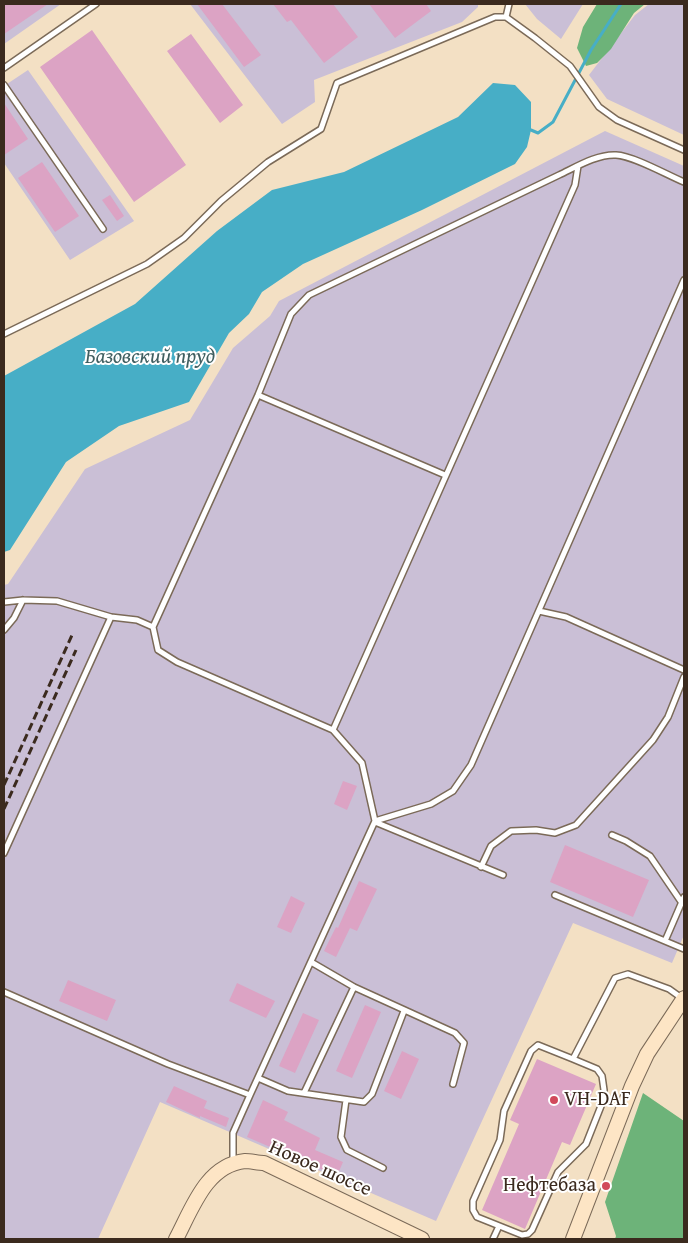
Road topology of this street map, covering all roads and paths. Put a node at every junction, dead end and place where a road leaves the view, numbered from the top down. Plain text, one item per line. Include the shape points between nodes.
1 (96, 4) edge
2 (509, 4) edge
3 (506, 17) junction
4 (4, 68) edge
5 (4, 85) edge
6 (684, 150) edge
7 (578, 166) junction
8 (684, 182) edge
9 (103, 229) dead end
10 (684, 280) edge
11 (4, 334) edge
12 (258, 395) junction
13 (445, 475) junction
14 (23, 600) junction
15 (4, 602) edge
16 (539, 611) junction
17 (110, 617) junction
18 (153, 627) junction
19 (4, 630) edge
20 (684, 670) edge
21 (684, 677) edge
22 (333, 730) junction
23 (375, 821) junction
24 (612, 835) dead end
25 (4, 853) edge
26 (482, 866) junction
27 (503, 875) dead end
28 (555, 895) dead end
29 (683, 900) edge
30 (665, 941) junction
31 (684, 950) edge
32 (311, 962) junction
33 (354, 988) junction
34 (4, 992) edge
35 (684, 999) edge
36 (404, 1011) junction
37 (573, 1058) junction
38 (258, 1078) junction
39 (453, 1084) dead end
40 (304, 1093) junction
41 (250, 1095) junction
42 (346, 1100) junction
43 (233, 1163) junction
44 (383, 1168) dead end
45 (498, 1226) junction
46 (176, 1239) edge
47 (422, 1239) edge
48 (493, 1239) edge
49 (573, 1239) edge

1 - 4 lane
2 - 3 lane
3 - 6 lane via 570,66 599,108 617,120
3 - 11 lane via 495,16 337,82 321,129 268,162 221,201 184,238 147,264
5 - 9 lane
7 - 8 lane via 617,155
7 - 12 lane via 309,295 292,314
7 - 13 lane via 575,185
10 - 16 lane
12 - 13 lane
12 - 18 lane
13 - 22 lane
14 - 15 lane
14 - 17 lane via 58,602
14 - 19 lane
16 - 20 lane via 566,617
16 - 23 lane via 471,765 453,791 431,804
17 - 18 lane via 137,620
17 - 25 lane
18 - 22 lane via 158,650 177,662
21 - 26 lane via 668,717 653,740 576,824 555,833 511,831 491,846
22 - 23 lane via 362,762
23 - 26 lane
23 - 32 lane
24 - 29 lane via 650,856
26 - 27 lane
28 - 30 lane
29 - 30 lane
30 - 31 lane
32 - 33 lane
32 - 38 lane
33 - 36 lane
33 - 40 lane
34 - 41 lane via 168,1064
35 - 37 lane via 669,989 628,974 615,978
35 - 49 main road via 647,1054 632,1086
36 - 39 lane via 455,1033 464,1043
36 - 42 lane via 372,1094 364,1102
37 - 45 lane via 597,1069 602,1076 603,1101 586,1144 558,1172 528,1234 522,1235
37 - 45 lane via 538,1045 530,1051 504,1111 500,1140 473,1201 477,1217
38 - 40 lane
38 - 41 lane
40 - 42 lane
41 - 43 lane via 233,1133
42 - 44 lane via 341,1137 347,1150
43 - 46 main road via 211,1178
43 - 47 main road, Новое шоссе via 264,1164
45 - 48 lane

